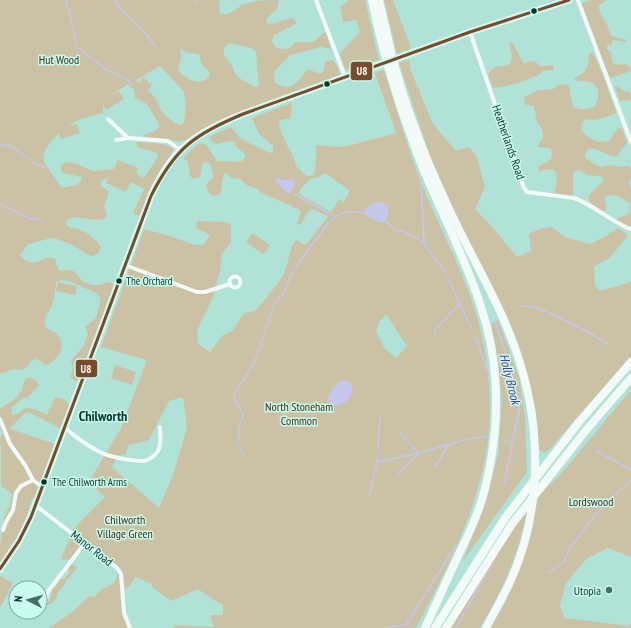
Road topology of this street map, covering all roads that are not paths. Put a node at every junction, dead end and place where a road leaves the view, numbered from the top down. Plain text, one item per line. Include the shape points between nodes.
1 (316, 0) edge
2 (372, 0) edge
3 (379, 0) edge
4 (569, 0) edge
5 (578, 0) edge
6 (470, 32) junction
7 (345, 77) junction
8 (108, 119) dead end
9 (128, 138) junction
10 (116, 140) dead end
11 (631, 142) edge
12 (180, 150) junction
13 (631, 229) edge
14 (125, 265) junction
15 (230, 284) dead end
16 (631, 362) edge
17 (631, 378) edge
18 (0, 419) edge
19 (65, 427) junction
20 (160, 427) dead end
21 (33, 480) junction
22 (42, 487) junction
23 (35, 505) junction
24 (3, 530) dead end
25 (85, 543) junction
26 (0, 569) edge
27 (48, 591) edge
28 (130, 628) edge
29 (425, 628) edge
30 (435, 628) edge
31 (446, 628) edge
32 (486, 628) edge

1 - 7 street
2 - 29 highway via 385,56 409,132 481,307 492,353 496,385 494,435 485,489 474,521
3 - 32 highway via 391,53 425,156 504,321 525,380 530,408 536,467 532,505 523,546 511,580
4 - 6 main road
5 - 11 street
6 - 7 main road
6 - 13 street, Heatherlands Road via 527,192 580,200
7 - 12 main road via 226,121 192,139
8 - 9 street
9 - 10 street
9 - 12 street via 168,141
12 - 14 main road via 164,169 155,186
14 - 15 street via 197,292
14 - 19 main road
16 - 30 highway via 579,422 506,518
17 - 31 highway via 512,524
18 - 21 street via 10,444
19 - 20 street via 100,452 113,457 144,461 159,450
19 - 22 main road
21 - 22 street
21 - 24 street via 21,486 16,493 13,510
22 - 23 main road
23 - 25 street, Manor Road
23 - 26 main road via 19,541
25 - 27 street
25 - 28 street, Manor Road via 121,574 123,608

